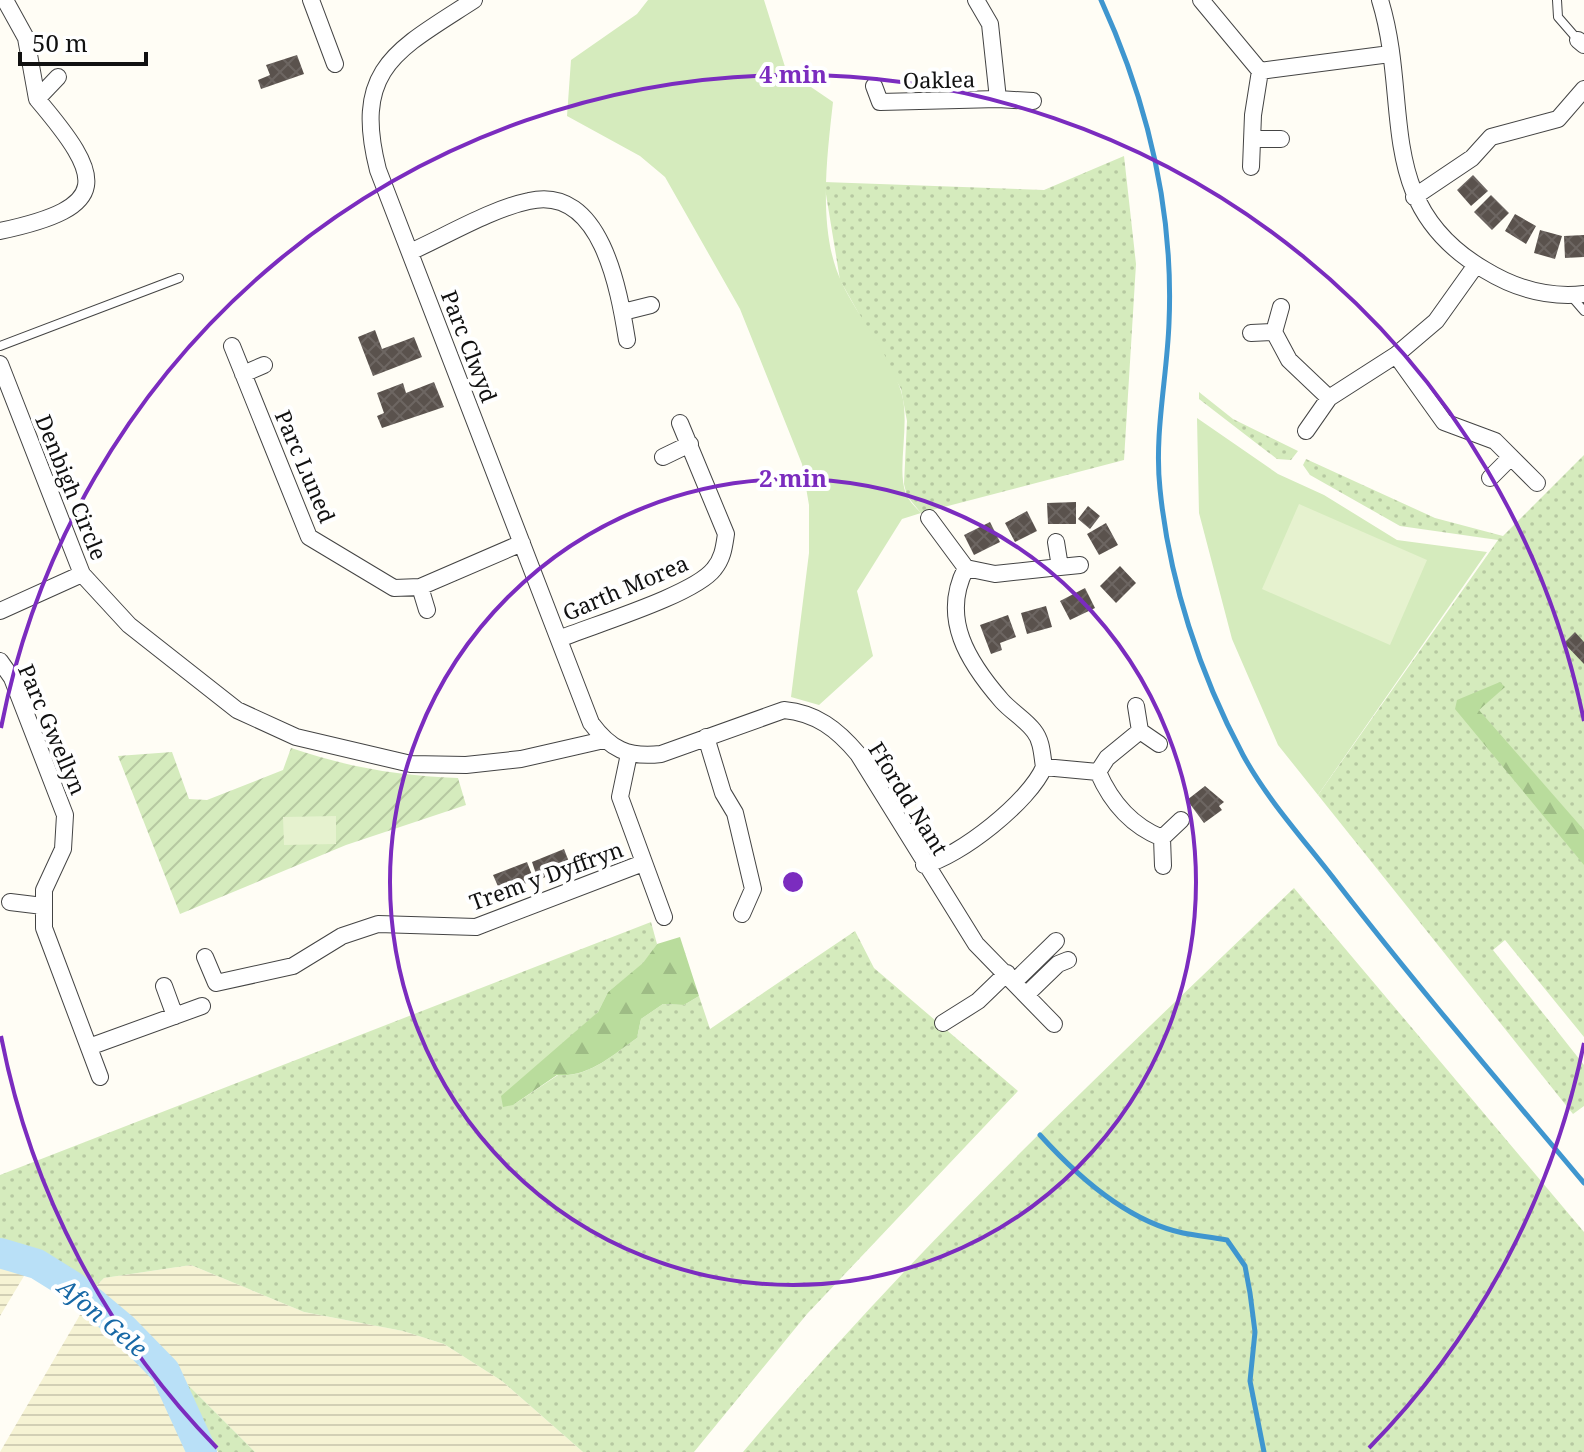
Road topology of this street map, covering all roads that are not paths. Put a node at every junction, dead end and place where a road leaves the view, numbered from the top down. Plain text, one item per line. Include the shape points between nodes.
1 (5, 0) edge
2 (311, 0) edge
3 (474, 0) edge
4 (976, 0) edge
5 (1380, 0) edge
6 (1557, 0) edge
7 (1207, 2) edge
8 (1581, 43) edge
9 (1390, 54) junction
10 (335, 64) dead end
11 (1260, 71) junction
12 (58, 77) dead end
13 (1584, 89) edge
14 (873, 97) dead end
15 (37, 99) junction
16 (998, 99) junction
17 (1033, 101) dead end
18 (1252, 139) junction
19 (1281, 139) dead end
20 (1251, 167) dead end
21 (1414, 197) junction
22 (0, 231) edge
23 (410, 252) junction
24 (1476, 265) junction
25 (179, 278) dead end
26 (1577, 295) edge
27 (651, 305) dead end
28 (1281, 307) dead end
29 (1584, 311) edge
30 (623, 312) junction
31 (1274, 332) junction
32 (1251, 333) dead end
33 (627, 340) dead end
34 (0, 346) edge
35 (232, 346) dead end
36 (1396, 355) junction
37 (0, 364) edge
38 (264, 365) dead end
39 (243, 374) junction
40 (1329, 398) junction
41 (680, 423) dead end
42 (1306, 431) dead end
43 (690, 444) junction
44 (663, 457) dead end
45 (1511, 457) junction
46 (1490, 478) dead end
47 (1537, 483) dead end
48 (929, 518) dead end
49 (1056, 542) dead end
50 (522, 543) junction
51 (1080, 565) dead end
52 (1060, 567) junction
53 (966, 568) junction
54 (82, 574) junction
55 (420, 587) junction
56 (427, 610) dead end
57 (0, 611) edge
58 (559, 639) junction
59 (0, 661) edge
60 (1136, 706) dead end
61 (1140, 731) junction
62 (706, 737) junction
63 (604, 740) junction
64 (1159, 744) dead end
65 (629, 754) junction
66 (1044, 767) junction
67 (1098, 772) junction
68 (1181, 820) dead end
69 (1162, 838) junction
70 (643, 863) junction
71 (924, 865) junction
72 (1163, 866) dead end
73 (10, 902) dead end
74 (43, 906) junction
75 (742, 914) dead end
76 (664, 917) dead end
77 (1056, 941) dead end
78 (205, 957) dead end
79 (1068, 960) dead end
80 (1011, 977) junction
81 (164, 986) dead end
82 (1027, 994) junction
83 (202, 1006) dead end
84 (175, 1016) junction
85 (943, 1023) dead end
86 (1054, 1024) dead end
87 (89, 1047) junction
88 (100, 1077) dead end

1 - 15 street via 26,38
2 - 10 street
3 - 23 street, Parc Clwyd via 411,41 372,90 369,135
4 - 16 street, Oaklea via 990,24
5 - 9 street
6 - 8 lane via 1558,17
7 - 11 street
9 - 11 street
9 - 21 street via 1398,141
11 - 18 street
12 - 15 street
13 - 21 street via 1558,119 1491,137 1472,158
14 - 16 street, Oaklea
15 - 22 street via 80,156 89,184 73,207
16 - 17 street, Oaklea
18 - 19 street
18 - 20 street
21 - 24 street via 1448,243
23 - 30 street via 528,201 558,201 576,210 596,231
23 - 50 street, Parc Clwyd
24 - 26 street via 1532,292
24 - 36 street via 1436,321
25 - 34 lane
26 - 29 lane
27 - 30 street
28 - 31 street
30 - 33 street
31 - 32 street
31 - 40 street via 1289,360
35 - 39 street, Parc Luned
36 - 40 street
36 - 45 street via 1444,422 1495,441
37 - 54 street, Denbigh Circle
38 - 39 street
39 - 55 street, Parc Luned via 309,537 394,588
40 - 42 street
41 - 43 street, Garth Morea
43 - 44 street
43 - 58 street, Garth Morea via 726,534 715,568 691,587
45 - 46 street
45 - 47 street
48 - 53 street
49 - 52 street
50 - 55 street
50 - 58 street, Parc Clwyd
51 - 52 street
52 - 53 street via 1028,574
53 - 66 street via 956,587 955,621 976,666 1002,701 1035,731
54 - 57 street
54 - 63 street, Denbigh Circle via 129,625 237,710 296,737 411,764 466,765
55 - 56 street
58 - 63 street, Parc Clwyd via 591,723
59 - 74 street, Parc Gwellyn via 12,678 65,815 63,849 51,871
60 - 61 street
61 - 64 street
61 - 67 street
62 - 65 street, Ffordd Nant via 661,754
62 - 71 street, Ffordd Nant via 784,710 800,711 832,727 858,754
62 - 75 street via 760,888
63 - 65 street
65 - 70 street, Trem y Dyffryn via 620,797
66 - 67 street
66 - 71 street via 1029,793 943,861
67 - 69 street via 1106,791 1140,829
68 - 69 street
69 - 72 street
70 - 76 street, Trem y Dyffryn
70 - 78 street, Trem y Dyffryn via 476,927 378,924 342,936 277,970 216,983
71 - 80 street, Ffordd Nant via 976,944
73 - 74 street
74 - 87 street, Parc Gwellyn via 44,928
77 - 80 street
79 - 82 street
80 - 82 street, Ffordd Nant
80 - 85 street
81 - 84 street
82 - 86 street, Ffordd Nant
83 - 84 street
84 - 87 street
87 - 88 street, Parc Gwellyn

